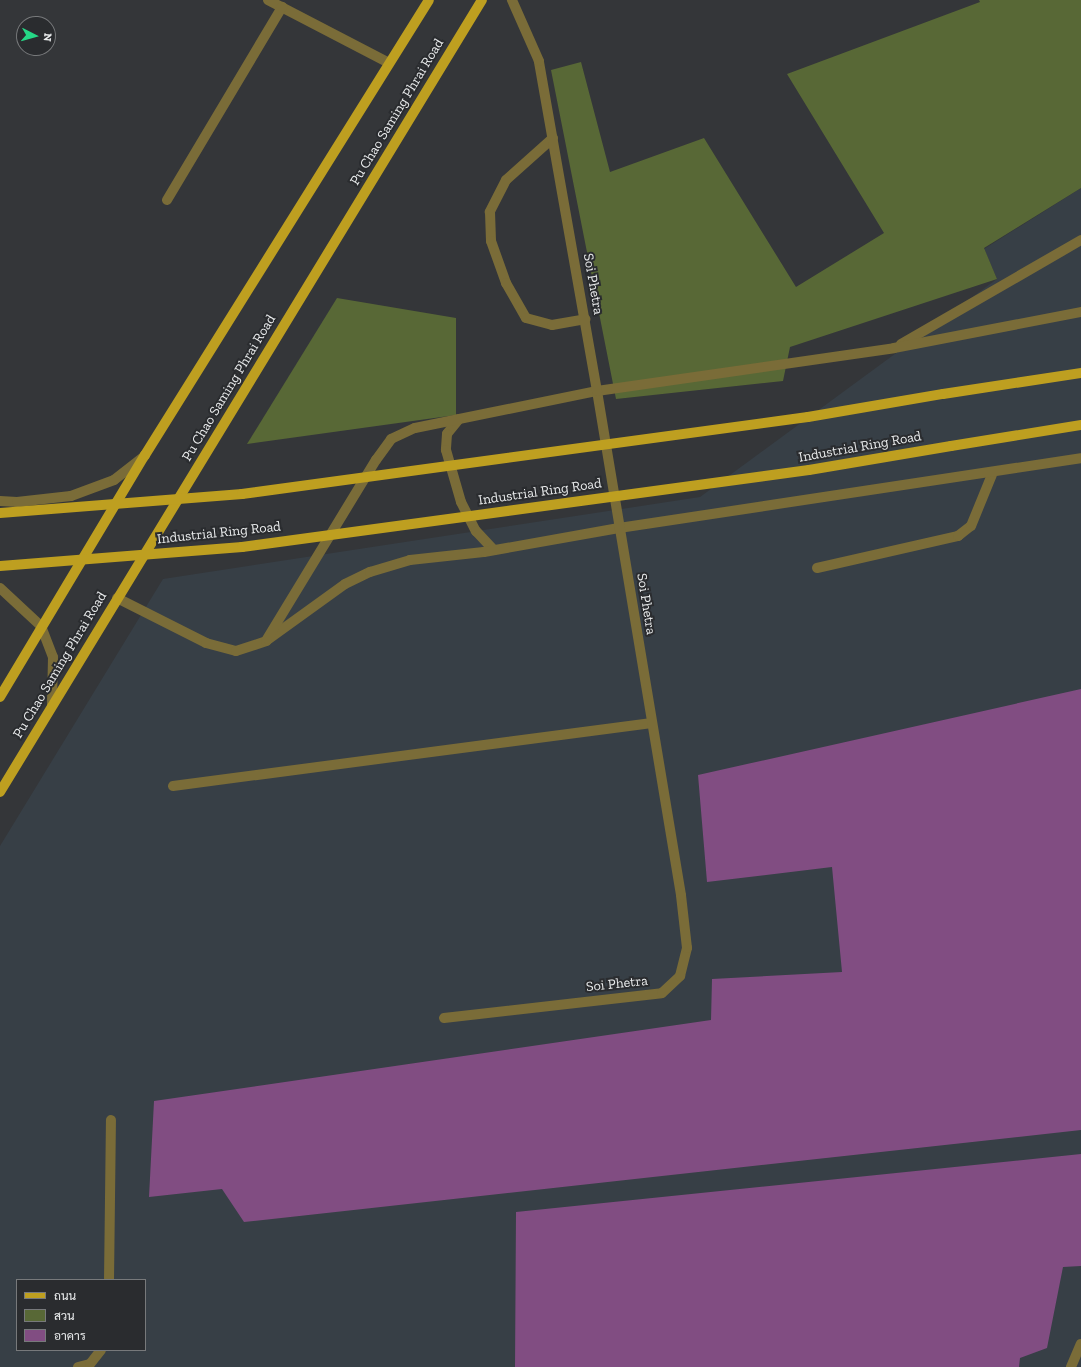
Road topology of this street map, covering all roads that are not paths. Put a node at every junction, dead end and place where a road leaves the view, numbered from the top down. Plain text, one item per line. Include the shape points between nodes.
1 (268, 0) edge
2 (429, 0) edge
3 (482, 0) edge
4 (512, 0) edge
5 (282, 7) junction
6 (389, 63) junction
7 (553, 138) junction
8 (167, 200) dead end
9 (1081, 240) edge
10 (1081, 312) edge
11 (584, 319) junction
12 (894, 348) junction
13 (1081, 373) edge
14 (597, 391) junction
15 (459, 419) junction
16 (1081, 425) edge
17 (145, 455) junction
18 (1081, 458) edge
19 (993, 472) junction
20 (0, 501) edge
21 (0, 513) edge
22 (619, 528) junction
23 (494, 550) junction
24 (0, 566) edge
25 (817, 568) dead end
26 (0, 588) edge
27 (117, 598) junction
28 (41, 626) junction
29 (266, 641) junction
30 (0, 697) edge
31 (52, 705) junction
32 (652, 723) junction
33 (173, 786) dead end
34 (0, 792) edge
35 (444, 1018) dead end
36 (111, 1120) dead end
37 (109, 1279) edge
38 (1081, 1344) edge
39 (100, 1351) edge
40 (78, 1367) edge
41 (1071, 1367) edge

1 - 5 street
2 - 6 main road
3 - 27 main road, Pu Chao Saming Phrai Road
4 - 7 street, Soi Phetra via 539,61
5 - 6 street
5 - 8 street
6 - 17 main road
7 - 11 street, Soi Phetra
7 - 11 street via 506,180 490,212 491,241 506,284 526,318 552,326
9 - 12 street
10 - 12 street
11 - 14 street, Soi Phetra
12 - 14 street
13 - 21 main road, bridge via 808,417 250,493
14 - 15 street
14 - 22 street, Soi Phetra
15 - 23 street via 447,434 446,450 467,514 476,531
15 - 29 street via 415,428 391,439 354,494
16 - 24 main road, Industrial Ring Road, bridge via 809,470 242,547
17 - 20 street via 114,480 71,496 17,502
17 - 28 main road
18 - 19 street
19 - 22 street
19 - 25 street via 971,526 958,536
22 - 23 street
22 - 32 street, Soi Phetra
23 - 29 street via 410,560 370,572 345,584
26 - 28 street
27 - 29 street via 206,643 236,651
27 - 31 main road, Pu Chao Saming Phrai Road
28 - 30 main road
28 - 31 street via 53,657
31 - 34 main road, Pu Chao Saming Phrai Road
32 - 33 street
32 - 35 street, Soi Phetra via 687,948 680,976 662,993
36 - 37 street
38 - 41 street
39 - 40 street via 90,1364

